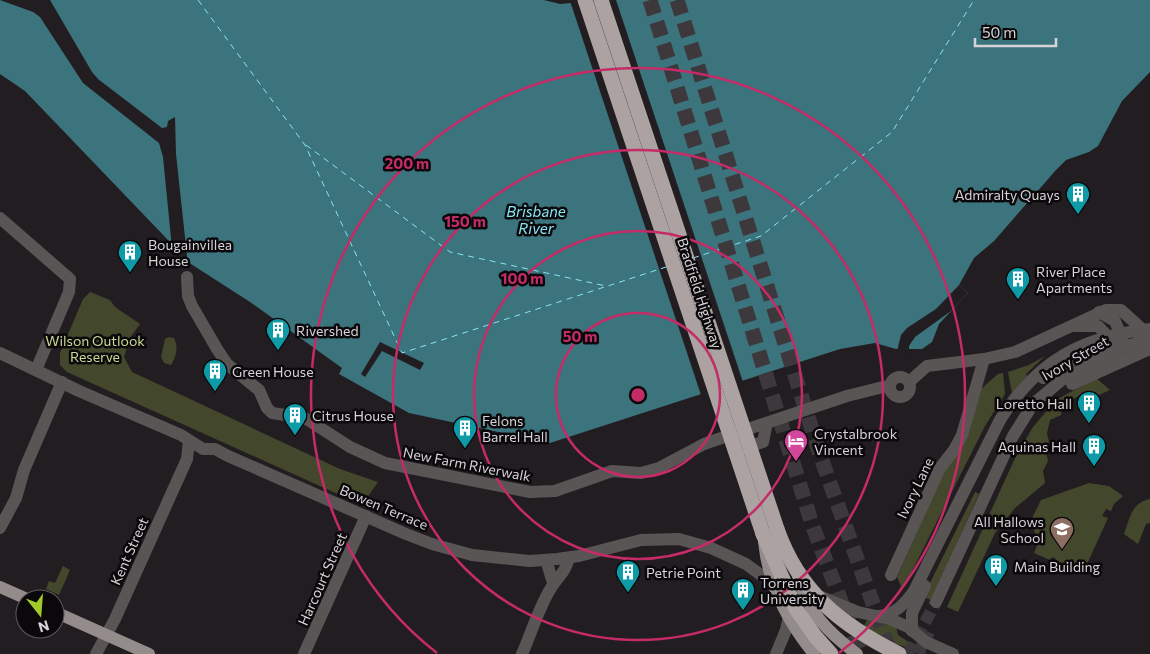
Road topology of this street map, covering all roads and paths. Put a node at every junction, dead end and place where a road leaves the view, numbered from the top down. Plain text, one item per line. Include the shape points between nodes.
1 (585, 0) edge
2 (601, 0) edge
3 (0, 218) edge
4 (187, 277) dead end
5 (1099, 312) junction
6 (1070, 326) junction
7 (1148, 332) edge
8 (1115, 335) junction
9 (1150, 344) edge
10 (1123, 348) junction
11 (1150, 349) edge
12 (0, 353) edge
13 (984, 359) junction
14 (1111, 365) junction
15 (36, 370) junction
16 (62, 382) junction
17 (189, 441) junction
18 (203, 449) junction
19 (187, 459) junction
20 (366, 516) junction
21 (0, 528) edge
22 (763, 536) junction
23 (569, 558) junction
24 (546, 560) junction
25 (798, 574) junction
26 (891, 575) dead end
27 (553, 584) junction
28 (773, 584) junction
29 (0, 587) edge
30 (15, 594) edge
31 (814, 594) junction
32 (65, 616) edge
33 (789, 616) junction
34 (875, 616) junction
35 (912, 631) junction
36 (106, 634) junction
37 (96, 654) edge
38 (148, 654) edge
39 (304, 654) edge
40 (522, 654) edge
41 (776, 654) edge
42 (814, 654) edge
43 (831, 654) edge
44 (857, 654) edge
45 (899, 654) edge
46 (953, 654) edge

1 - 22 highway, Bradfield Highway, bridge
2 - 25 highway, Bradfield Highway, bridge via 777,529
3 - 15 street via 70,279 69,292
4 - 13 street, New Farm Riverwalk via 192,306 217,349 227,364 259,390 272,413 305,418 350,447 385,463 530,492 545,493 612,471 641,473 659,468 723,437 728,453 763,442 767,423 847,396 890,387 892,380 898,377 909,382 927,366
5 - 6 street
5 - 7 street via 1121,310
5 - 8 street via 1112,318
6 - 8 street via 1095,325
6 - 13 street via 1015,352
7 - 8 street, Ivory Street
7 - 10 street
8 - 10 street
8 - 34 street, Ivory Street via 1064,354 1042,369 1021,390 1000,420 914,591 889,615
9 - 10 street via 1134,349
10 - 14 street via 1121,356
10 - 14 street, Ivory Street via 1063,379 1033,404 1013,436 939,604 1017,446 1040,409 1063,388
10 - 35 street, Ivory Street via 1103,349 1080,356 1054,370 1026,397 999,438 913,610
11 - 14 street, Ivory Street
12 - 15 street, Bowen Terrace
13 - 26 street, Ivory Lane via 962,435 940,468
15 - 16 street, Bowen Terrace
16 - 17 street, Bowen Terrace
16 - 21 street via 24,470 16,498
17 - 18 street, Bowen Terrace
17 - 19 street, Kent Street
18 - 19 street
18 - 20 street, Bowen Terrace via 217,450
19 - 36 street, Kent Street
20 - 24 street, Bowen Terrace via 432,544 472,555
20 - 39 street, Harcourt Street
22 - 28 main road
22 - 43 highway, Bradfield Highway via 805,624
23 - 24 street, Bowen Terrace
23 - 27 street via 561,577
23 - 28 street, Bowen Terrace via 641,540 679,539 711,548 746,564
24 - 27 street
25 - 31 highway, Bradfield Highway
25 - 44 main road via 805,599 818,619
27 - 40 street
28 - 33 main road
29 - 30 main road
31 - 34 street via 848,609
31 - 45 highway, Bradfield Highway via 857,631
32 - 36 main road
33 - 41 street
33 - 42 main road
34 - 35 street via 890,619
35 - 46 street via 926,642
36 - 37 street, Kent Street
36 - 38 main road

